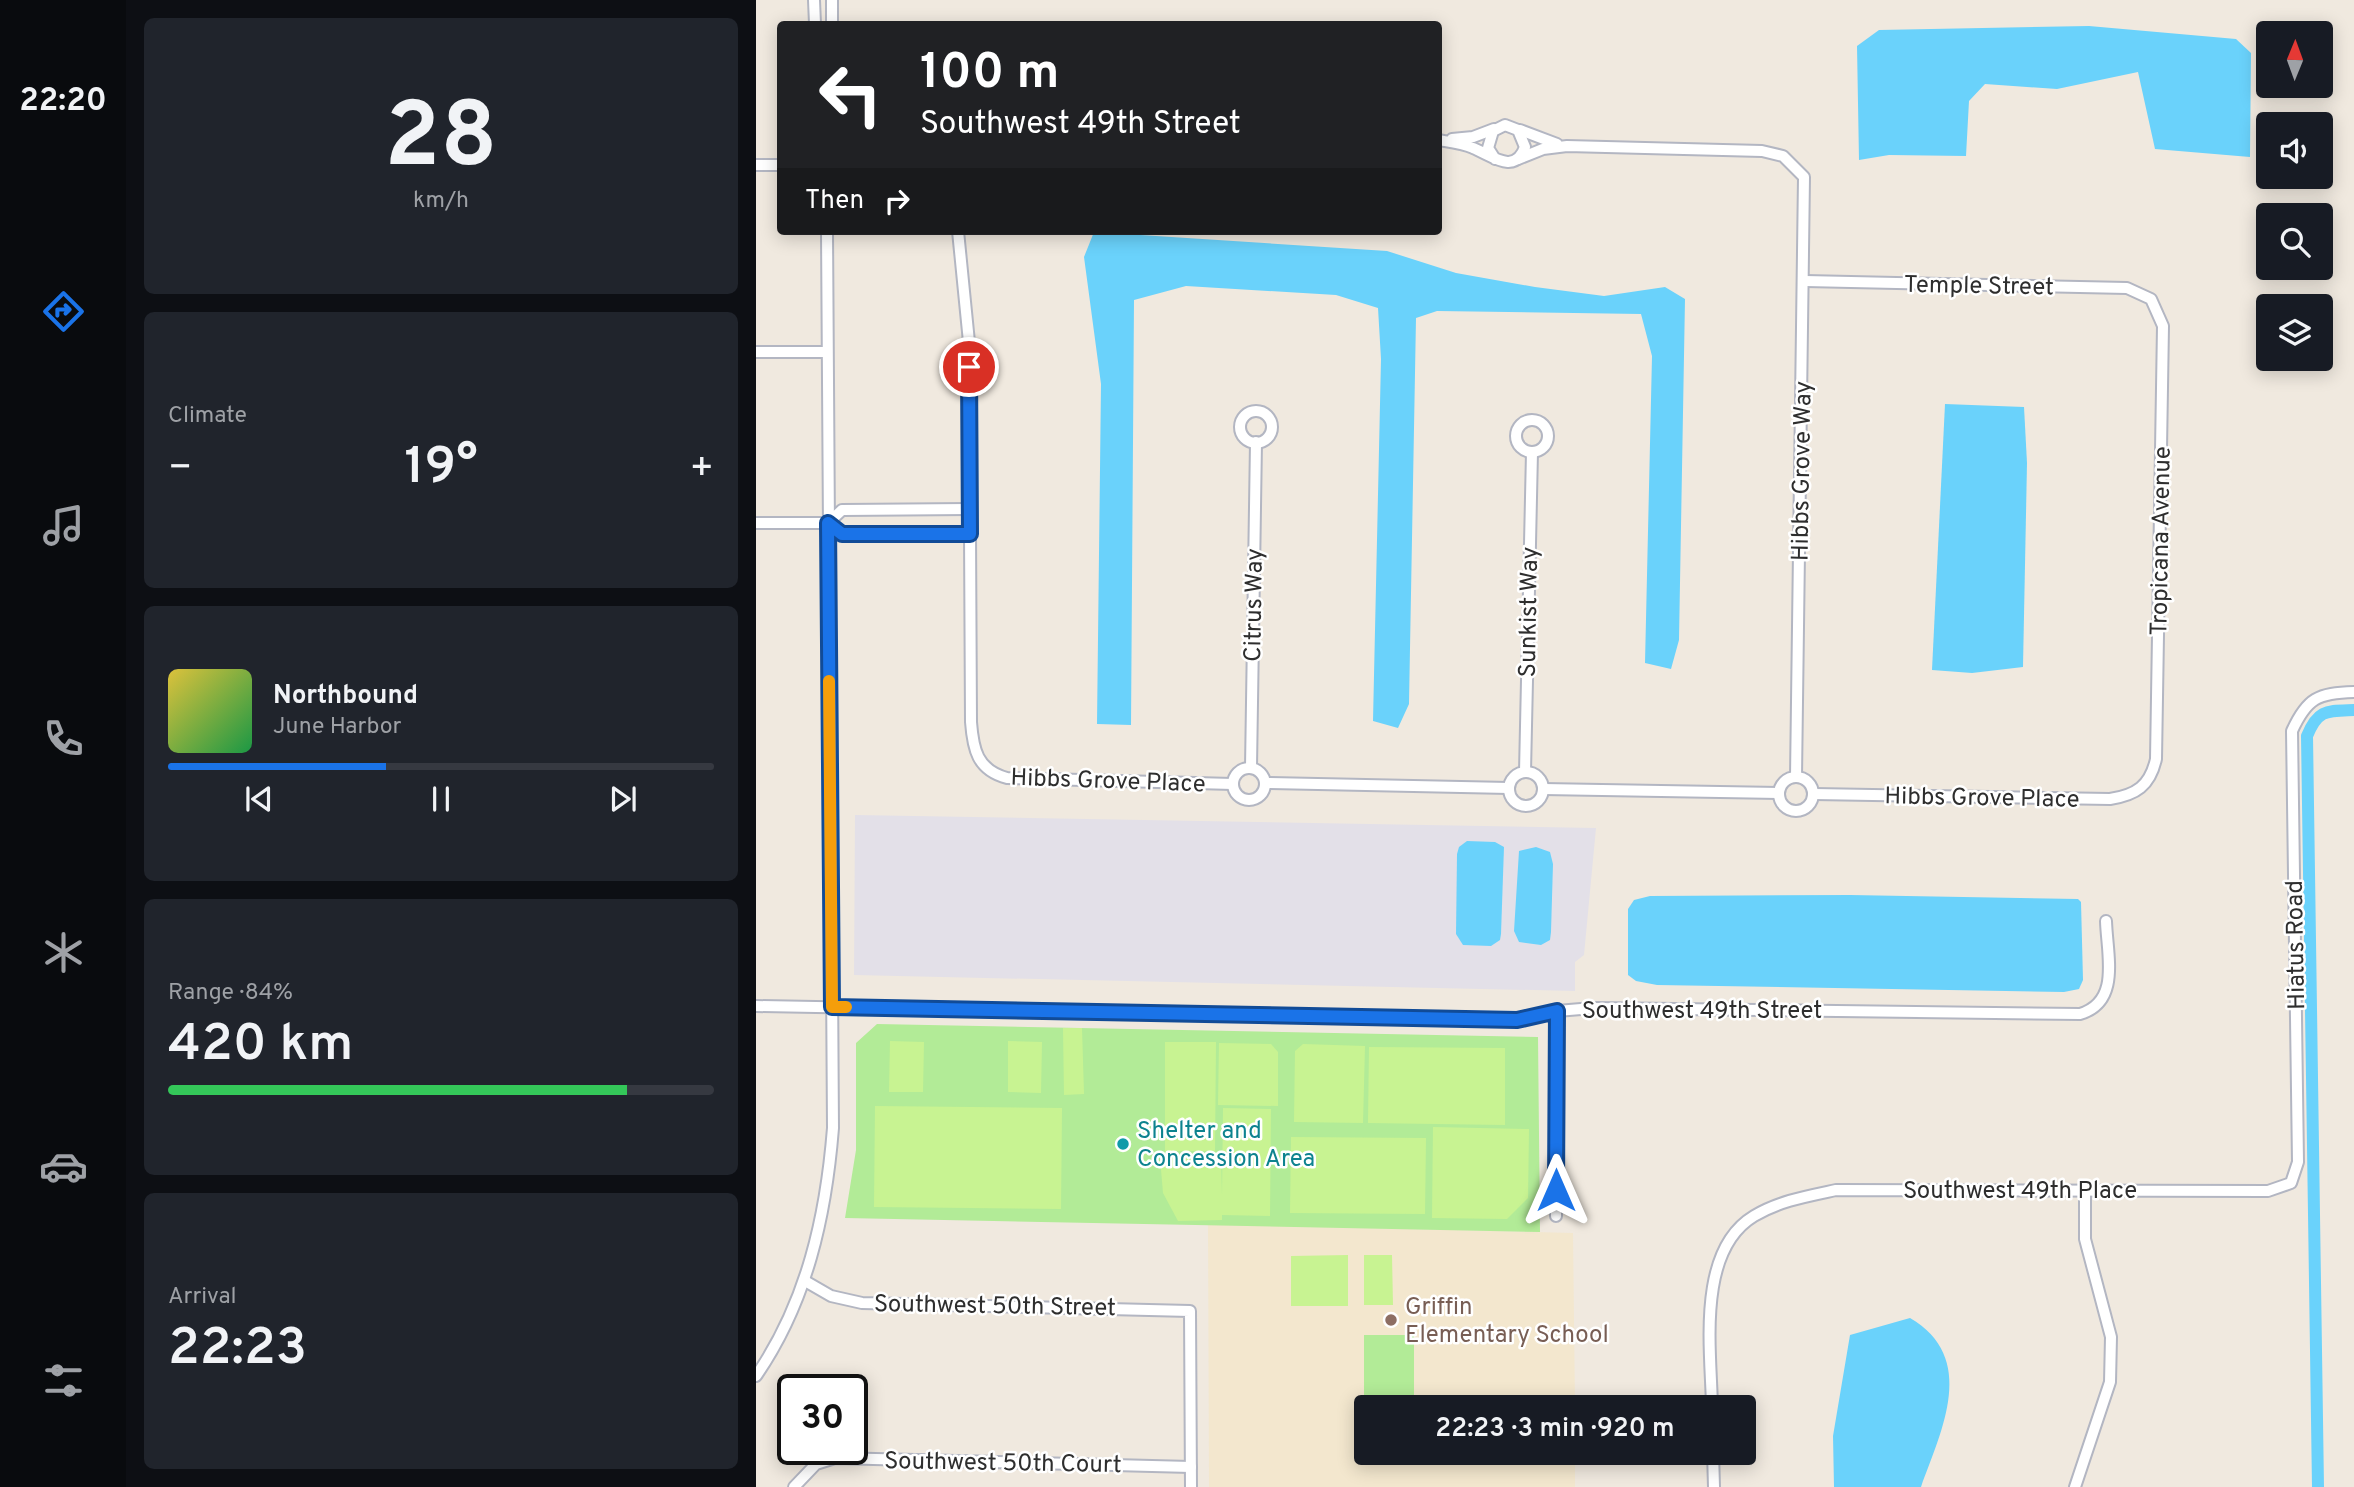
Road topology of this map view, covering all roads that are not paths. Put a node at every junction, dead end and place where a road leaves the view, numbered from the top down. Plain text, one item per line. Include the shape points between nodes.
1 (814, 0) edge
2 (832, 0) edge
3 (815, 21) edge
4 (832, 21) edge
5 (1496, 128) junction
6 (1518, 130) junction
7 (1442, 139) edge
8 (1442, 140) edge
9 (1567, 146) junction
10 (1495, 159) junction
11 (1518, 159) junction
12 (756, 165) edge
13 (777, 165) edge
14 (827, 235) edge
15 (958, 235) edge
16 (1805, 281) junction
17 (2151, 299) joint
18 (756, 352) edge
19 (826, 352) junction
20 (1256, 442) dead end
21 (1532, 452) dead end
22 (969, 509) junction
23 (756, 523) edge
24 (828, 523) junction
25 (970, 534) junction
26 (2354, 692) edge
27 (1251, 768) junction
28 (1525, 772) junction
29 (1796, 777) junction
30 (1266, 783) junction
31 (1233, 784) junction
32 (2146, 784) joint
33 (1509, 788) junction
34 (1543, 789) junction
35 (1779, 793) junction
36 (1814, 794) junction
37 (2106, 921) dead end
38 (756, 1006) edge
39 (832, 1007) junction
40 (1557, 1011) junction
41 (2291, 1184) joint
42 (2085, 1189) junction
43 (1556, 1216) dead end
44 (805, 1281) junction
45 (756, 1376) edge
46 (1713, 1395) edge
47 (1713, 1465) edge
48 (1191, 1467) junction
49 (794, 1487) edge
50 (1191, 1487) edge
51 (1714, 1487) edge
52 (2075, 1487) edge

1 - 3 street
2 - 4 street
5 - 6 street
5 - 7 street via 1473,137
5 - 10 street via 1488,143
6 - 9 street
6 - 11 street via 1525,147
8 - 10 street via 1475,148
9 - 11 street
9 - 16 street, Hibbs Grove Way via 1762,151 1783,156 1797,167 1806,186
10 - 11 street via 1509,163
12 - 13 street
14 - 19 street
15 - 22 street via 968,315
16 - 17 street, Temple Street via 2127,288
16 - 29 street, Hibbs Grove Way
17 - 32 street, Tropicana Avenue via 2163,326 2156,759
18 - 19 street
19 - 24 street
20 - 27 street, Citrus Way
21 - 28 street, Sunkist Way
22 - 24 street via 842,510
22 - 25 street
23 - 24 street
24 - 25 street via 842,534
24 - 39 street
25 - 31 street, Hibbs Grove Place via 972,738 975,755 985,768 1007,778
26 - 41 street, Hiatus Road via 2326,693 2303,708 2292,731 2298,1162
27 - 30 street via 1260,772
27 - 31 street via 1236,774
28 - 33 street via 1516,776
28 - 34 street via 1539,779
29 - 35 street via 1784,781
29 - 36 street via 1810,783
30 - 31 street via 1261,795 1251,800 1237,794
30 - 33 street
32 - 36 street, Hibbs Grove Place via 2128,796 2110,799
33 - 34 street via 1513,798 1526,805 1540,799
34 - 35 street
35 - 36 street via 1783,805 1793,811 1804,809
37 - 40 street, Southwest 49th Street via 2109,983 2103,1000 2080,1014
38 - 39 street, Southwest 49th Street
39 - 40 street, Southwest 49th Street via 1517,1020
39 - 44 street via 831,1156
40 - 43 street
41 - 42 street, Southwest 49th Place via 2268,1191
42 - 46 street, Southwest 49th Place via 1836,1191 1794,1199 1753,1217 1732,1239 1716,1269 1710,1303
42 - 52 street via 2085,1239 2111,1337 2110,1382
44 - 45 street
44 - 48 street, Southwest 50th Street via 831,1296 862,1303 1190,1311
47 - 51 street
48 - 49 street, Southwest 50th Court via 835,1458 816,1464
48 - 50 street

